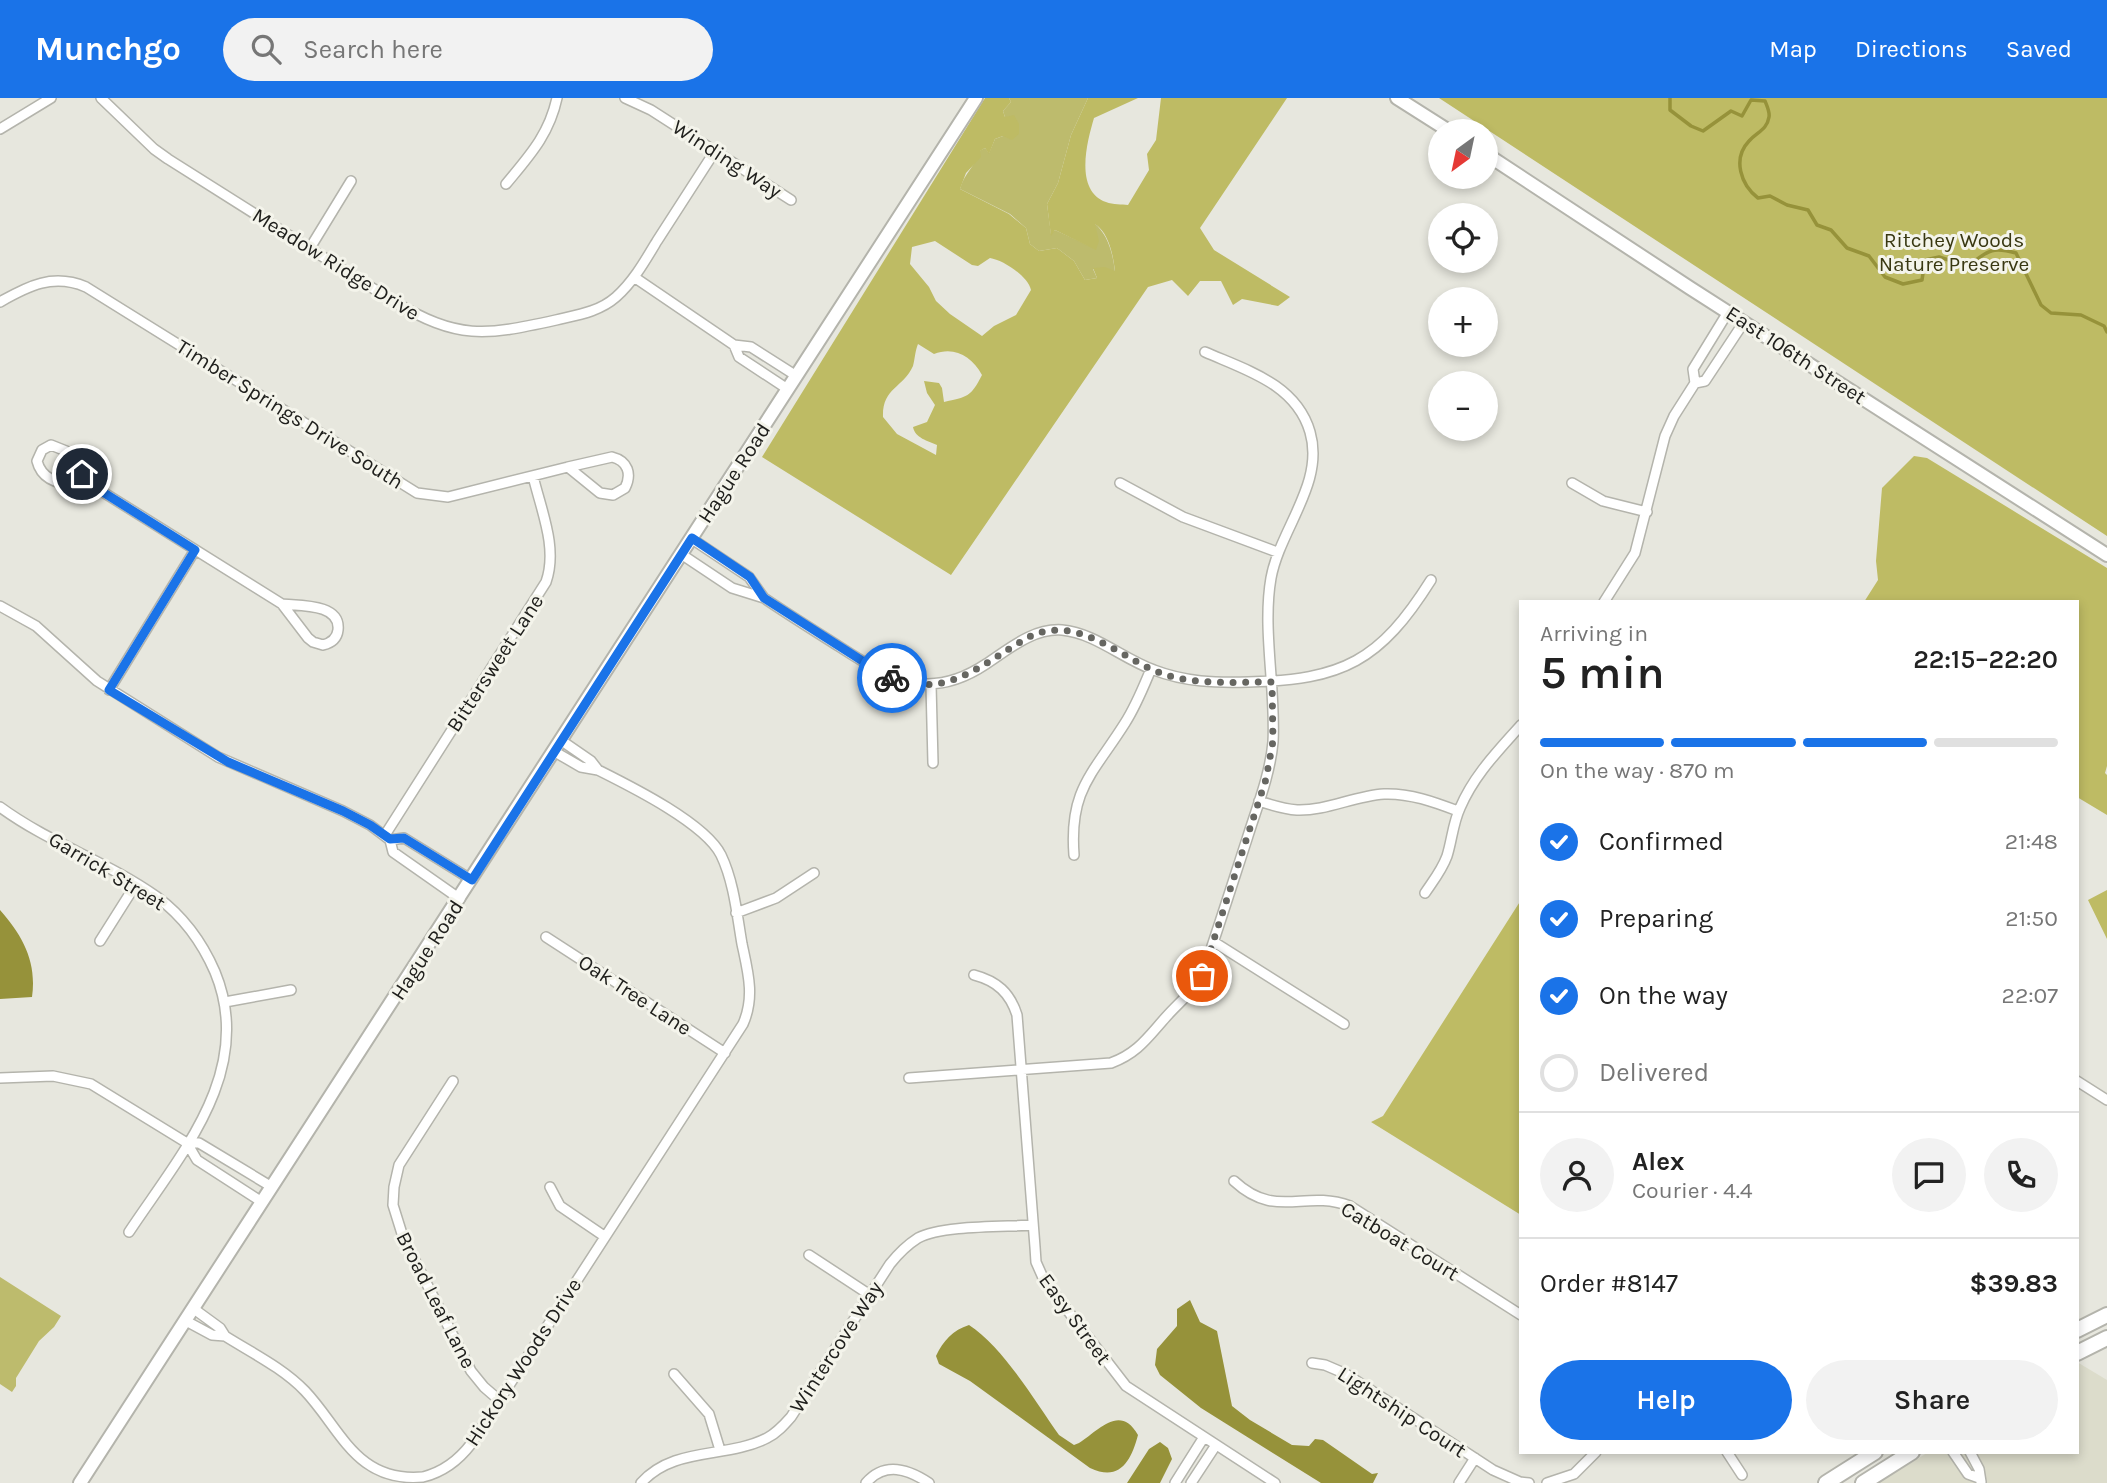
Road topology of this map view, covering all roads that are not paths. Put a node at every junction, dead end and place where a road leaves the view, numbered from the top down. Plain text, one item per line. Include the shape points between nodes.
1 (51, 98) edge
2 (101, 98) edge
3 (557, 98) edge
4 (625, 98) edge
5 (976, 98) edge
6 (1397, 98) edge
7 (1430, 119) edge
8 (0, 129) edge
9 (715, 151) junction
10 (1498, 162) edge
11 (351, 181) dead end
12 (506, 184) dead end
13 (791, 200) dead end
14 (310, 248) junction
15 (634, 277) junction
16 (0, 302) edge
17 (1728, 312) junction
18 (1744, 322) junction
19 (734, 345) junction
20 (1205, 352) dead end
21 (795, 375) junction
22 (1695, 383) junction
23 (786, 388) junction
24 (568, 467) junction
25 (533, 476) junction
26 (1120, 483) dead end
27 (1572, 483) dead end
28 (90, 484) junction
29 (1647, 512) junction
30 (692, 538) junction
31 (195, 550) junction
32 (1277, 552) junction
33 (681, 554) junction
34 (2107, 555) edge
35 (1431, 580) dead end
36 (764, 598) junction
37 (1605, 600) edge
38 (282, 604) junction
39 (0, 606) edge
40 (1151, 669) junction
41 (1272, 682) junction
42 (931, 685) junction
43 (109, 690) junction
44 (1519, 727) edge
45 (558, 747) junction
46 (933, 763) dead end
47 (1259, 801) junction
48 (0, 807) edge
49 (1458, 811) junction
50 (387, 837) junction
51 (1074, 855) dead end
52 (814, 873) dead end
53 (472, 880) junction
54 (136, 884) junction
55 (1424, 893) dead end
56 (460, 899) junction
57 (736, 913) junction
58 (546, 937) dead end
59 (100, 941) dead end
60 (1214, 942) junction
61 (974, 975) dead end
62 (291, 990) dead end
63 (225, 1002) junction
64 (1344, 1024) dead end
65 (725, 1053) junction
66 (1023, 1070) junction
67 (0, 1078) edge
68 (909, 1078) dead end
69 (453, 1081) dead end
70 (2079, 1082) edge
71 (2107, 1100) edge
72 (187, 1143) junction
73 (1234, 1181) dead end
74 (272, 1187) junction
75 (550, 1187) dead end
76 (262, 1202) junction
77 (1033, 1225) junction
78 (129, 1232) dead end
79 (604, 1236) junction
80 (809, 1255) dead end
81 (870, 1295) junction
82 (194, 1309) junction
83 (1519, 1314) edge
84 (2107, 1315) edge
85 (187, 1321) junction
86 (2079, 1329) edge
87 (225, 1336) junction
88 (2107, 1338) edge
89 (2079, 1352) edge
90 (1312, 1363) dead end
91 (674, 1374) dead end
92 (499, 1399) junction
93 (1204, 1437) junction
94 (1216, 1445) junction
95 (720, 1450) junction
96 (1594, 1454) edge
97 (1728, 1454) edge
98 (1872, 1454) edge
99 (1909, 1454) edge
100 (1954, 1454) edge
101 (1971, 1454) edge
102 (1475, 1458) junction
103 (1742, 1475) dead end
104 (410, 1481) edge
105 (1981, 1481) edge
106 (80, 1483) edge
107 (641, 1483) edge
108 (866, 1483) edge
109 (929, 1483) edge
110 (1175, 1483) edge
111 (1191, 1483) edge
112 (1275, 1483) edge
113 (1459, 1483) edge
114 (1529, 1483) edge
115 (1547, 1483) edge
116 (1826, 1483) edge
117 (1863, 1483) edge

1 - 8 street
2 - 14 street, Meadow Ridge Drive via 154,149
3 - 12 street via 543,137
4 - 9 street, Winding Way
5 - 21 street, Hague Road
6 - 7 street
9 - 13 street, Winding Way
9 - 15 street, Meadow Ridge Drive
10 - 17 street, East 106th Street
11 - 14 street
14 - 15 street, Meadow Ridge Drive via 418,316 444,327 475,332 492,333 593,311 617,296
15 - 19 street
16 - 25 street, Timber Springs Drive South via 24,288 53,280 86,287 417,493 448,497
17 - 18 street, East 106th Street
17 - 22 street via 1693,369
18 - 22 street via 1705,381
18 - 34 street, East 106th Street
19 - 21 street via 751,347
19 - 23 street via 739,357
20 - 32 street via 1273,383 1291,398 1310,430 1311,471
21 - 23 street, Hague Road
22 - 29 street via 1669,426
23 - 30 street, Hague Road
24 - 24 street, Timber Springs Drive South via 607,495 621,491 629,477 622,462 612,457
24 - 25 street, Timber Springs Drive South
25 - 50 street, Bittersweet Lane via 551,551 546,582
26 - 32 street via 1183,517
27 - 29 street via 1603,500
28 - 28 street via 66,451 51,445 42,450 37,461 50,479 68,485
28 - 31 street
29 - 37 street via 1635,552
30 - 33 street, Hague Road
30 - 36 street via 750,577
31 - 38 street
31 - 43 street
32 - 41 street via 1269,592
33 - 36 street via 732,588
33 - 45 street, Hague Road
35 - 41 street via 1397,630 1362,657 1318,675
36 - 42 street via 875,669 899,680
38 - 38 street via 313,642 323,645 333,640 338,630 330,613 317,607
39 - 43 street via 36,626
40 - 41 street via 1203,682
40 - 42 street via 1084,635 1048,631 1031,636 969,674
40 - 51 street via 1126,722 1082,788 1074,816
41 - 47 street via 1273,741
42 - 46 street
43 - 50 street via 228,762 343,811
44 - 49 street via 1478,774
45 - 53 street, Hague Road
45 - 57 street, Hickory Woods Drive via 581,767 629,785 712,841 724,865
47 - 49 street via 1309,809 1391,794 1422,798
47 - 60 street
48 - 54 street, Garrick Street
49 - 55 street via 1440,872
50 - 53 street via 404,838
50 - 56 street via 393,852
52 - 57 street via 776,898
53 - 56 street, Hague Road
54 - 59 street
54 - 63 street, Garrick Street via 167,905 190,929 206,953
56 - 74 street, Hague Road
57 - 65 street, Hickory Woods Drive via 751,995 743,1024
58 - 65 street, Oak Tree Lane
60 - 64 street
60 - 66 street via 1196,986 1133,1052 1100,1065
61 - 66 street, Easy Street via 1003,989 1014,1005
62 - 63 street
63 - 72 street, Garrick Street via 227,1041 220,1078
65 - 79 street, Hickory Woods Drive
66 - 68 street
66 - 77 street, Easy Street
67 - 72 street via 64,1077 91,1084
69 - 92 street, Broad Leaf Lane via 400,1165 393,1205 403,1237 471,1371
70 - 71 street
72 - 74 street via 199,1143
72 - 76 street via 197,1160
72 - 78 street, Garrick Street
73 - 83 street, Catboat Court via 1248,1194 1269,1202 1321,1199 1350,1206
74 - 76 street, Hague Road
75 - 79 street via 560,1206
76 - 82 street, Hague Road
77 - 81 street, Wintercove Way via 943,1231 919,1238 897,1255
77 - 93 street, Easy Street via 1036,1262 1044,1280 1114,1373 1137,1395
79 - 92 street, Hickory Woods Drive
80 - 81 street
81 - 95 street, Wintercove Way via 783,1426 759,1442
82 - 85 street, Hague Road
82 - 87 street, Hickory Woods Drive
84 - 86 main road
85 - 87 street, Hickory Woods Drive via 212,1335
85 - 106 street, Hague Road
87 - 104 street, Hickory Woods Drive via 295,1382 343,1446 368,1468
88 - 89 main road
90 - 102 street, Lightship Court via 1346,1374
91 - 95 street via 709,1415
92 - 104 street, Hickory Woods Drive via 454,1462
93 - 94 street, Easy Street
93 - 110 street
94 - 111 street
94 - 112 street, Easy Street
95 - 107 street, Wintercove Way via 664,1464
96 - 115 street via 1574,1474
97 - 103 street
98 - 116 main road
99 - 117 main road
100 - 105 street via 1968,1474
101 - 105 street
102 - 113 street
102 - 114 street, Lightship Court via 1507,1477
108 - 109 street via 895,1468

